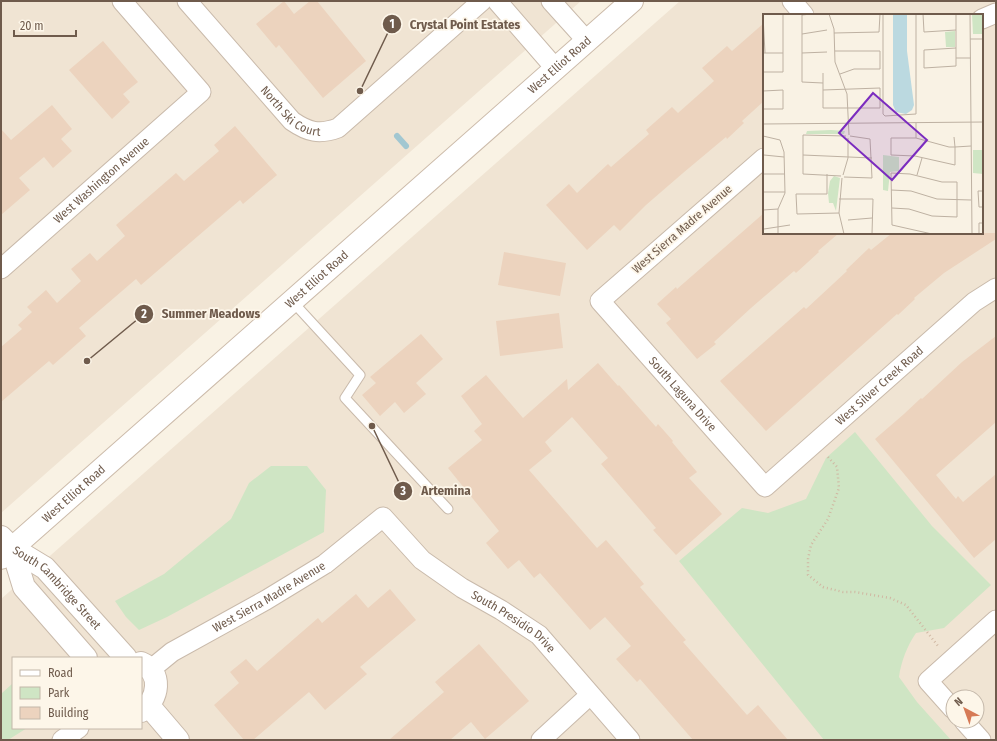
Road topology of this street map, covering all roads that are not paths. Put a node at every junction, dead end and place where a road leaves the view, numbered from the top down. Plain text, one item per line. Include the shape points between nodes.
1 (122, 1) edge
2 (187, 1) edge
3 (482, 1) edge
4 (497, 1) edge
5 (552, 1) edge
6 (632, 1) edge
7 (792, 1) edge
8 (996, 13) edge
9 (803, 14) edge
10 (983, 19) edge
11 (587, 42) junction
12 (556, 69) junction
13 (763, 159) edge
14 (1, 269) edge
15 (996, 288) edge
16 (292, 301) junction
17 (600, 301) joint
18 (765, 487) joint
19 (448, 509) dead end
20 (383, 517) joint
21 (5, 548) edge
22 (996, 620) edge
23 (85, 657) edge
24 (125, 657) edge
25 (146, 667) edge
26 (590, 694) junction
27 (945, 700) edge
28 (145, 708) edge
29 (78, 729) edge
30 (971, 729) edge
31 (62, 740) edge
32 (178, 740) edge
33 (541, 740) edge
34 (630, 740) edge
35 (981, 740) edge

1 - 14 street, West Washington Avenue via 201,92
2 - 3 street, North Ski Court via 292,121 302,128 327,132 338,128
4 - 12 street
5 - 11 street
6 - 11 main road, West Elliot Road
7 - 9 street
8 - 10 street
11 - 12 main road, West Elliot Road
12 - 16 main road, West Elliot Road
13 - 17 street, West Sierra Madre Avenue
15 - 18 street, West Silver Creek Road via 974,302
16 - 19 lane via 360,375 345,398
16 - 21 main road, West Elliot Road
17 - 18 street, South Laguna Drive
20 - 25 street, West Sierra Madre Avenue via 325,564
20 - 26 street, South Presidio Drive via 422,560 539,635
21 - 23 main road, South Cambridge Street via 24,587
21 - 24 main road, South Cambridge Street via 45,568
22 - 27 street via 928,681
25 - 28 main road via 156,684 153,699
26 - 33 street
26 - 34 street, South Presidio Drive
28 - 32 main road
29 - 31 street
30 - 35 street

